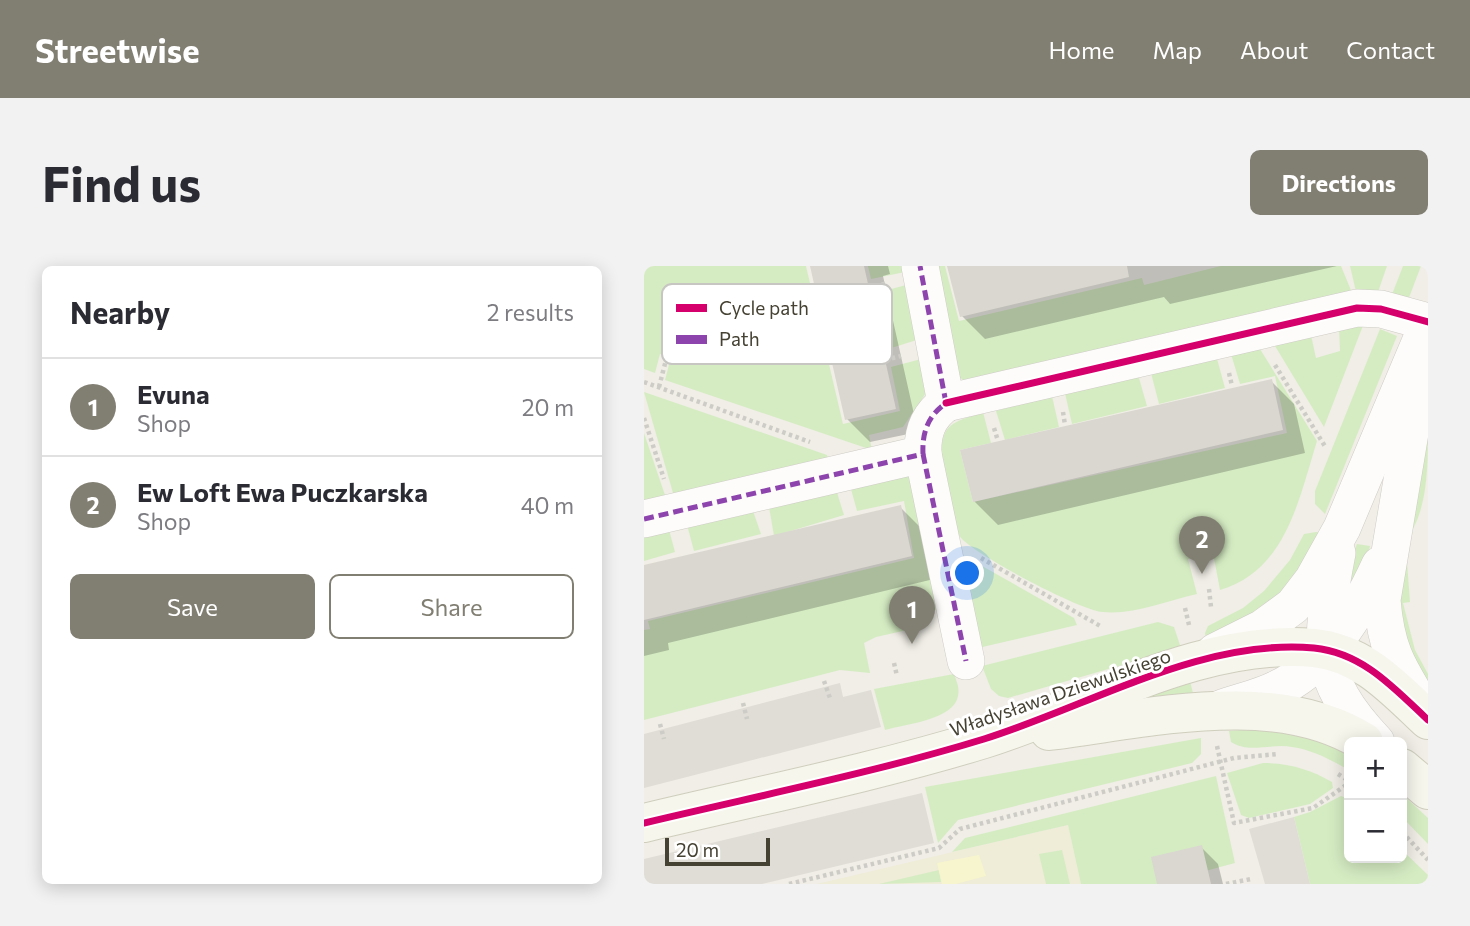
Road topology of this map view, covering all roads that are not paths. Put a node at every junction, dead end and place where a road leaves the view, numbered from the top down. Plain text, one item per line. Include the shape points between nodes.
1 (920, 266) edge
2 (1428, 324) edge
3 (946, 403) junction
4 (923, 454) junction
5 (659, 515) edge
6 (1342, 528) junction
7 (1390, 543) junction
8 (1325, 650) junction
9 (966, 661) dead end
10 (1197, 662) junction
11 (1209, 712) junction
12 (1428, 718) edge
13 (1356, 737) edge
14 (1371, 737) edge
15 (984, 739) junction
16 (1407, 772) edge
17 (1428, 790) edge
18 (644, 823) edge

1 - 3 street
2 - 3 street via 1381,309 1357,308
2 - 6 street
2 - 7 street
3 - 4 street via 928,421
4 - 5 street
4 - 9 street
6 - 8 street via 1326,615
6 - 10 street via 1293,606 1263,628
7 - 8 street via 1363,601
7 - 12 street via 1382,600 1385,635 1394,661
8 - 10 street, Władysława Dziewulskiego via 1246,650
8 - 11 street via 1303,674 1277,689
8 - 12 street, Władysława Dziewulskiego via 1374,670
8 - 14 street via 1334,685 1348,712
10 - 15 street, Władysława Dziewulskiego
11 - 13 street, Władysława Dziewulskiego via 1262,710 1307,717
11 - 15 street, Władysława Dziewulskiego
15 - 18 street, Władysława Dziewulskiego
16 - 17 street

